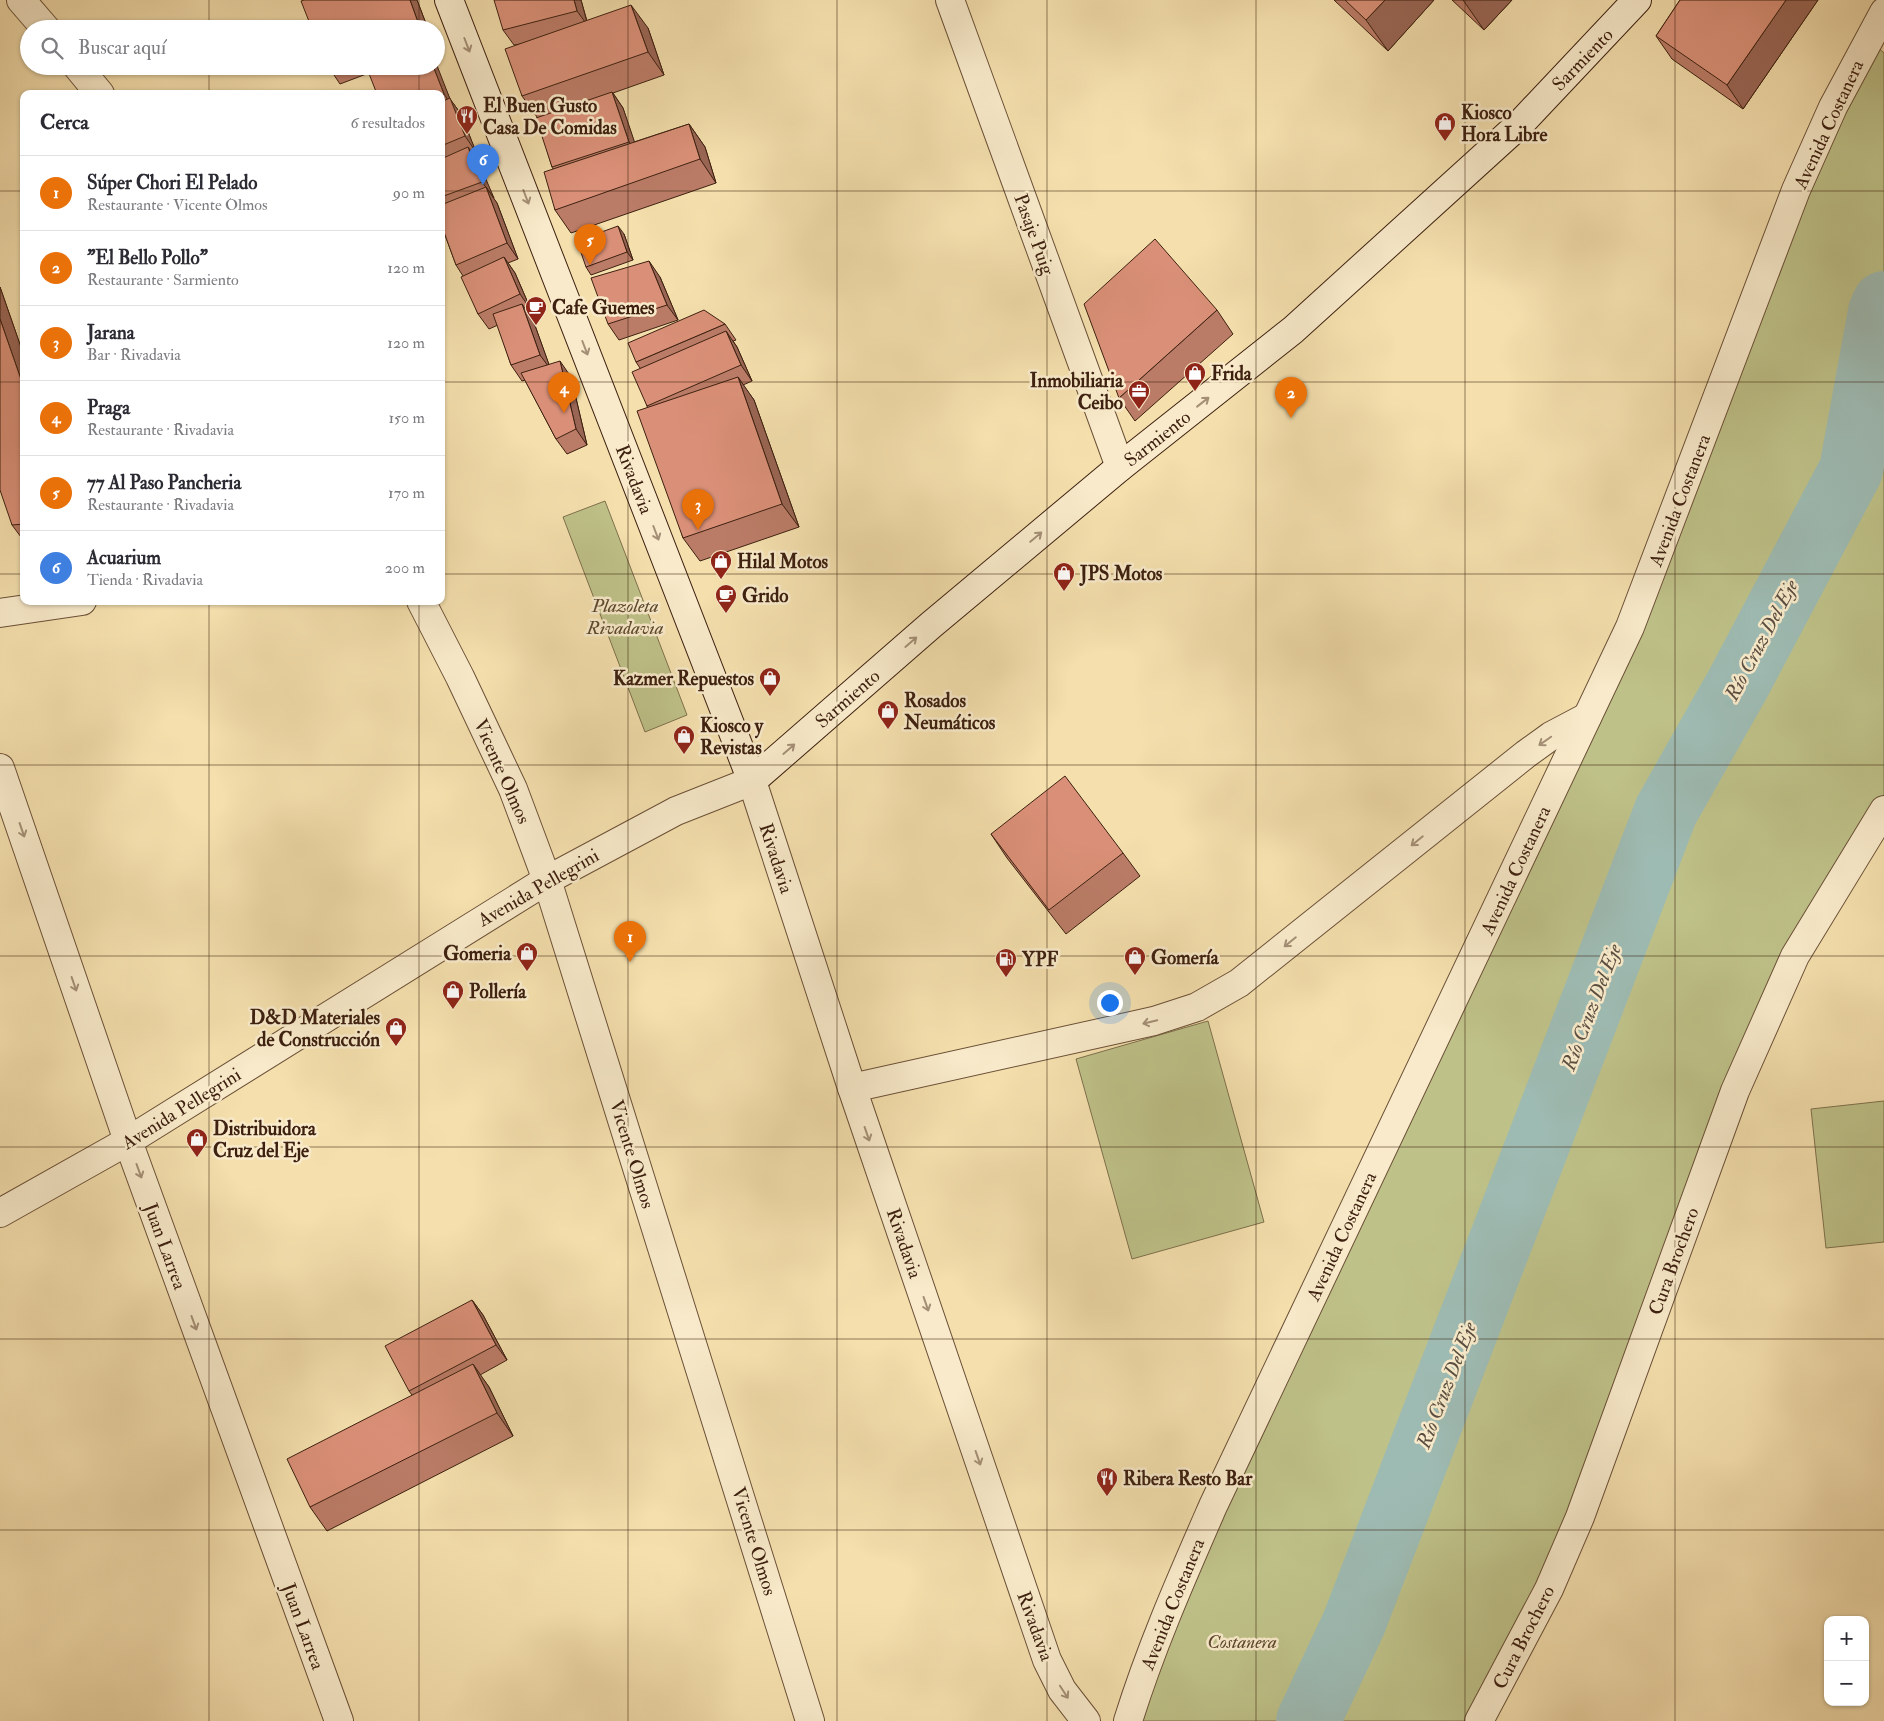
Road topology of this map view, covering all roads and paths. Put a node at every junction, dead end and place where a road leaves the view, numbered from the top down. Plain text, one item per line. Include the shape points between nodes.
1 (449, 0) edge
2 (950, 0) edge
3 (1637, 0) edge
4 (15, 4) edge
5 (1884, 12) edge
6 (35, 20) edge
7 (1876, 47) edge
8 (84, 75) edge
9 (97, 90) edge
10 (1120, 467) junction
11 (55, 605) edge
12 (424, 605) edge
13 (0, 613) edge
14 (1587, 718) junction
15 (0, 768) edge
16 (752, 781) junction
17 (1884, 810) edge
18 (546, 880) junction
19 (852, 1088) junction
20 (128, 1141) junction
21 (0, 1213) edge
22 (338, 1721) edge
23 (810, 1721) edge
24 (1086, 1721) edge
25 (1128, 1721) edge
26 (1479, 1721) edge

1 -> 16 street, Rivadavia
2 - 10 street, Pasaje Puig
10 -> 3 street, Sarmiento via 1294,330 1446,194 1522,123
4 - 6 street
5 - 7 street, Avenida Costanera
7 - 14 street, Avenida Costanera via 1833,107 1796,190 1630,627
8 - 9 street
16 -> 10 street, Sarmiento
11 - 13 street
12 - 18 street, Vicente Olmos via 513,789
14 -> 19 street via 1551,736 1526,754 1239,983 1196,1007 1154,1021
14 - 25 street, Avenida Costanera via 1213,1506 1166,1615
15 -> 20 street, Juan Larrea
16 - 18 street, Avenida Pellegrini via 676,811
16 - 19 street, Rivadavia
17 - 26 street, Cura Brochero via 1795,956 1735,1091 1580,1516 1549,1589
18 - 20 street, Avenida Pellegrini
18 - 23 street, Vicente Olmos
19 -> 24 street, Rivadavia via 1047,1660 1062,1690
20 - 21 street, Avenida Pellegrini
20 -> 22 street, Juan Larrea

